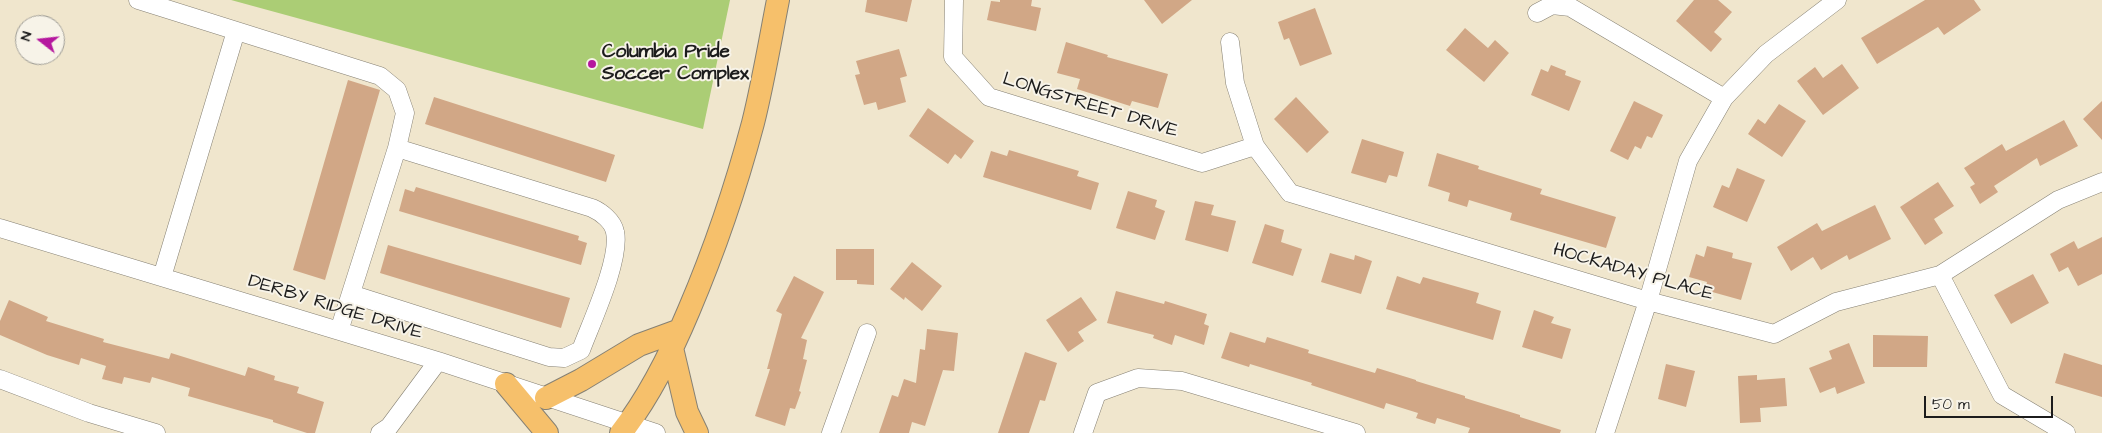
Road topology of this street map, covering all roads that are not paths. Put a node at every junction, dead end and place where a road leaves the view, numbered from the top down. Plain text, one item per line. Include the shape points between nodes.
1 (138, 0) edge
2 (778, 0) edge
3 (954, 0) edge
4 (1837, 0) edge
5 (1537, 13) dead end
6 (236, 31) junction
7 (1230, 42) dead end
8 (1724, 98) junction
9 (1255, 146) junction
10 (397, 148) junction
11 (2102, 182) edge
12 (0, 228) edge
13 (1940, 275) junction
14 (162, 277) junction
15 (351, 294) junction
16 (1648, 301) junction
17 (339, 331) junction
18 (867, 333) dead end
19 (676, 339) junction
20 (438, 361) junction
21 (0, 379) edge
22 (506, 384) junction
23 (546, 398) junction
24 (624, 429) edge
25 (156, 433) edge
26 (380, 433) edge
27 (547, 433) edge
28 (656, 433) edge
29 (697, 433) edge
30 (831, 433) edge
31 (1083, 433) edge
32 (1356, 433) edge
33 (1605, 433) edge
34 (2066, 433) edge

1 - 6 street
2 - 19 main road via 737,181 705,273
3 - 9 street, LONGSTREET DRIVE via 953,57 989,97 1202,163
4 - 8 street via 1766,54
5 - 8 street via 1552,5 1570,7
6 - 10 street via 380,76 397,90 405,113
6 - 14 street
7 - 9 street, HOCKADAY PLACE via 1235,83
8 - 16 street via 1688,160
9 - 16 street, HOCKADAY PLACE via 1290,193
10 - 15 street
10 - 15 street via 601,212 615,232 614,253 605,287 581,350 564,358 549,357
11 - 13 street, HOCKADAY PLACE via 2058,200
12 - 14 street, DERBY RIDGE DRIVE
13 - 16 street, HOCKADAY PLACE via 1836,302 1774,334
13 - 34 street via 2002,395
14 - 17 street, DERBY RIDGE DRIVE
15 - 17 street
16 - 33 street
17 - 20 street, DERBY RIDGE DRIVE
18 - 30 street
19 - 23 main road via 639,345
19 - 24 main road via 653,386
19 - 29 main road via 688,418
20 - 22 street, DERBY RIDGE DRIVE
20 - 26 street via 390,427
21 - 25 street via 89,413
22 - 23 street, DERBY RIDGE DRIVE
22 - 27 main road
23 - 24 street, DERBY RIDGE DRIVE
24 - 28 street, DERBY RIDGE DRIVE
31 - 32 street via 1097,394 1138,378 1182,381

